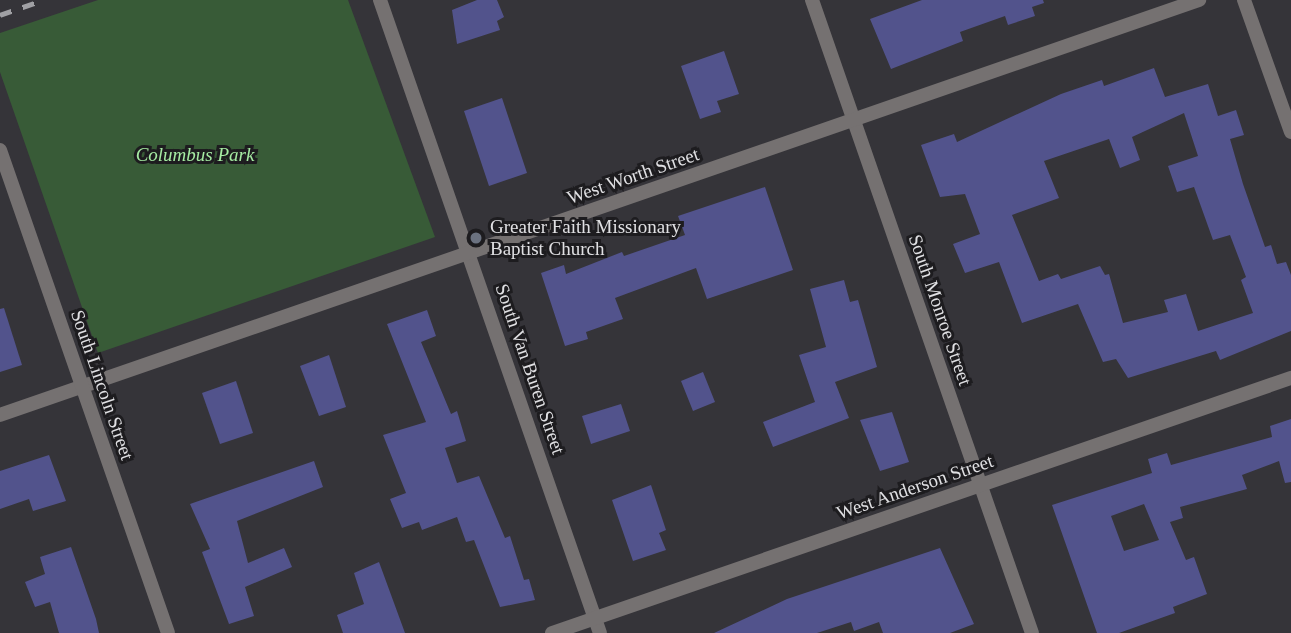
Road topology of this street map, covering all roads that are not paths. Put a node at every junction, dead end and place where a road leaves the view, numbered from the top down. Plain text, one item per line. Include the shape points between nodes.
1 (380, 0) edge
2 (812, 0) edge
3 (1199, 0) edge
4 (1244, 0) edge
5 (853, 120) junction
6 (1291, 132) edge
7 (0, 150) edge
8 (469, 253) junction
9 (1291, 378) edge
10 (82, 387) junction
11 (0, 415) edge
12 (981, 485) junction
13 (594, 618) junction
14 (168, 633) edge
15 (552, 633) edge
16 (600, 633) edge
17 (1032, 633) edge

1 - 8 street, South Van Buren Street
2 - 5 street, South Monroe Street
3 - 5 street, West Worth Street
4 - 6 street
5 - 8 street, West Worth Street
5 - 12 street, South Monroe Street
7 - 10 street, South Lincoln Street
8 - 10 street, West Worth Street
8 - 13 street, South Van Buren Street
9 - 12 street, West Anderson Street
10 - 11 street, West Worth Street
10 - 14 street, South Lincoln Street
12 - 13 street, West Anderson Street
12 - 17 street, South Monroe Street
13 - 15 street, West Anderson Street
13 - 16 street, South Van Buren Street

